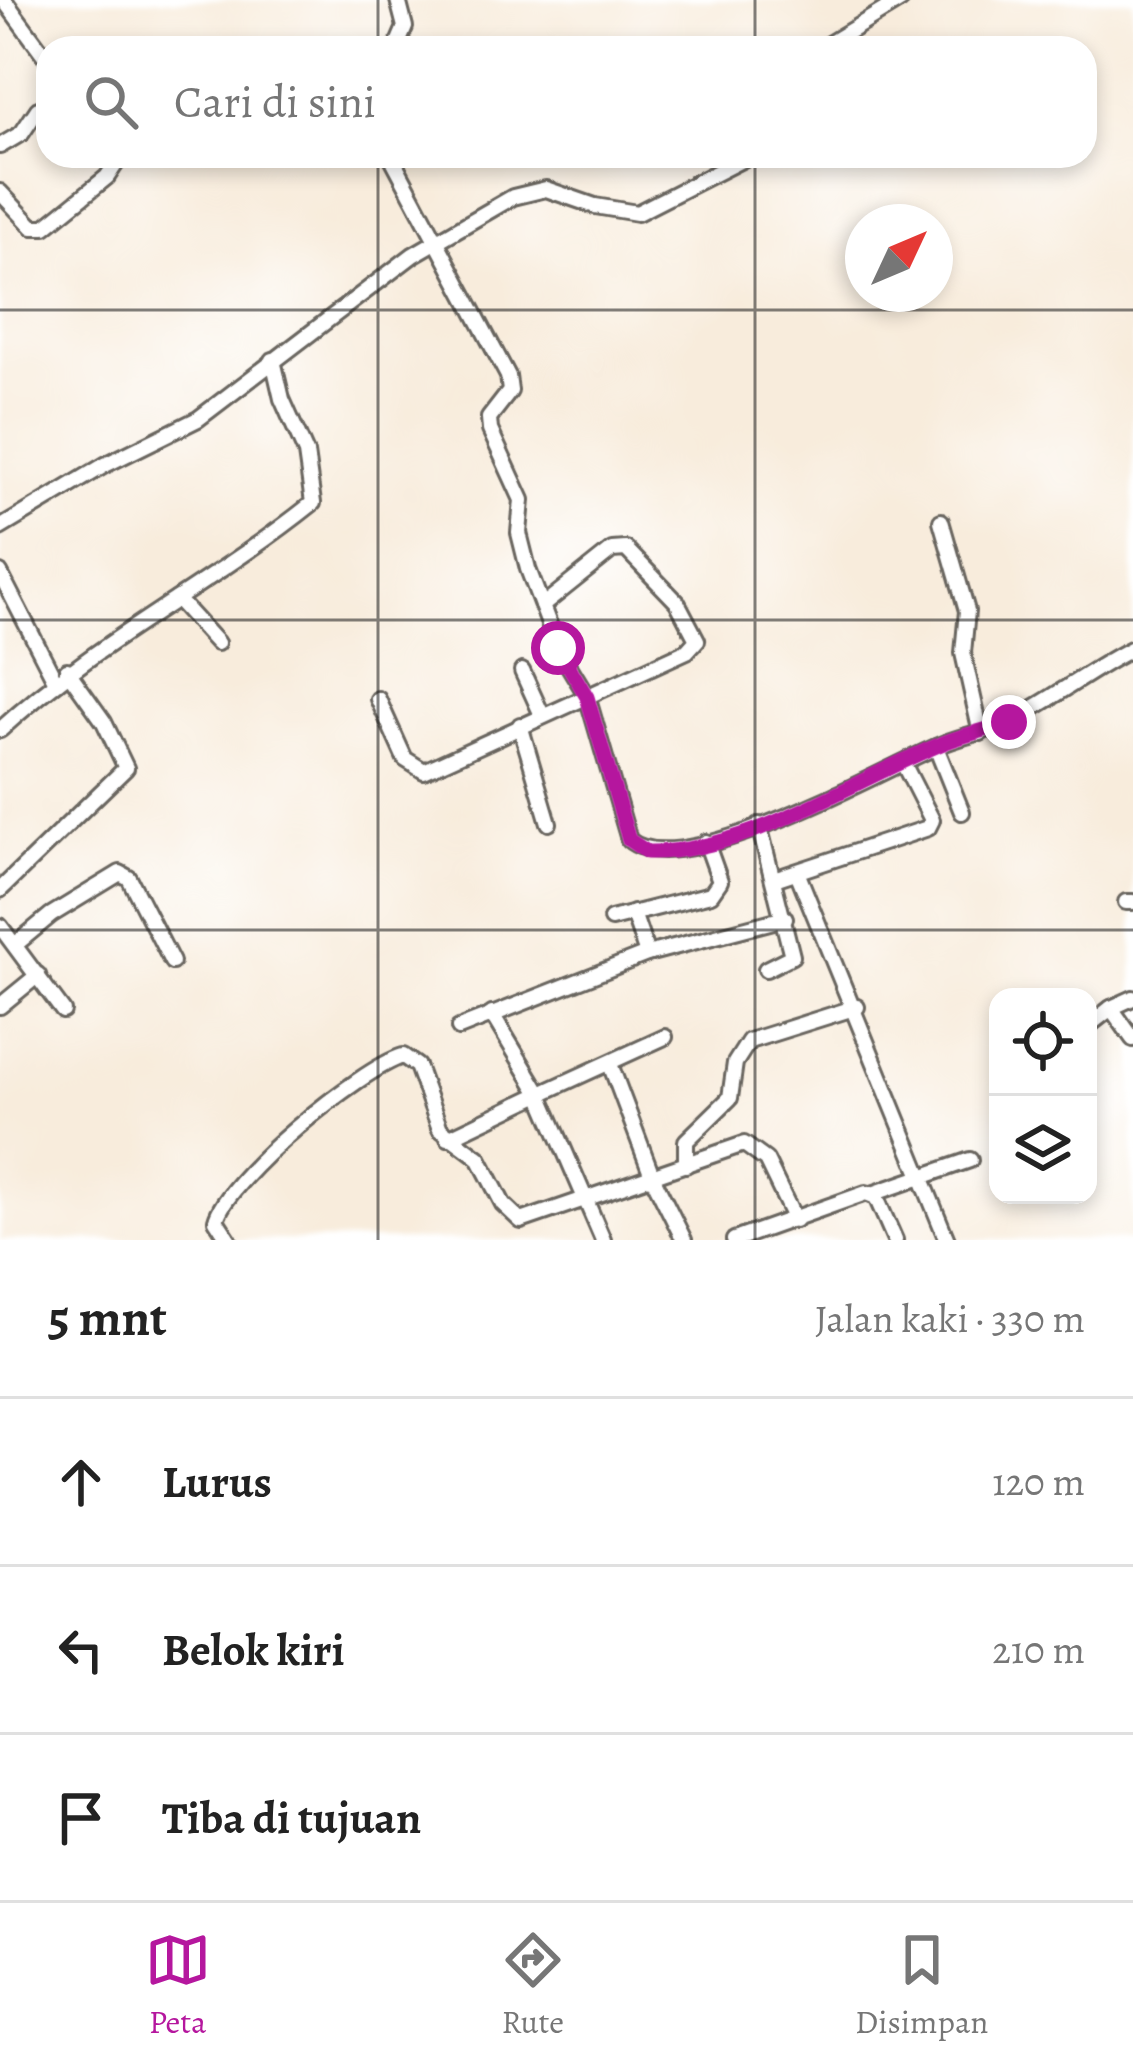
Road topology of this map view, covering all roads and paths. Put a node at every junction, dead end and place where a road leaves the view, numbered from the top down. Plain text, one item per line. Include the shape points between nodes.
1 (4, 0) edge
2 (398, 0) edge
3 (901, 0) edge
4 (402, 36) edge
5 (842, 36) edge
6 (36, 44) edge
7 (36, 112) edge
8 (0, 146) edge
9 (113, 168) edge
10 (399, 168) edge
11 (726, 168) edge
12 (0, 192) edge
13 (439, 240) junction
14 (273, 360) junction
15 (941, 521) dead end
16 (0, 528) edge
17 (0, 573) edge
18 (177, 599) junction
19 (542, 606) junction
20 (217, 643) dead end
21 (1133, 649) edge
22 (523, 670) dead end
23 (61, 675) junction
24 (587, 697) junction
25 (379, 699) dead end
26 (542, 715) junction
27 (520, 724) junction
28 (0, 730) edge
29 (981, 733) junction
30 (936, 747) junction
31 (904, 765) junction
32 (962, 812) dead end
33 (549, 824) dead end
34 (759, 825) junction
35 (706, 842) junction
36 (797, 872) junction
37 (774, 879) junction
38 (0, 890) edge
39 (633, 913) junction
40 (785, 918) junction
41 (611, 919) dead end
42 (0, 926) edge
43 (16, 944) junction
44 (647, 954) junction
45 (172, 962) dead end
46 (766, 969) dead end
47 (38, 975) junction
48 (1133, 998) edge
49 (0, 1006) edge
50 (857, 1007) junction
51 (1111, 1008) junction
52 (63, 1011) dead end
53 (492, 1014) junction
54 (1097, 1018) edge
55 (460, 1028) dead end
56 (665, 1036) dead end
57 (1133, 1039) edge
58 (610, 1064) junction
59 (540, 1094) junction
60 (448, 1138) junction
61 (970, 1160) dead end
62 (686, 1165) junction
63 (925, 1175) junction
64 (653, 1178) junction
65 (872, 1194) junction
66 (587, 1199) junction
67 (795, 1220) junction
68 (229, 1240) edge
69 (603, 1240) edge
70 (684, 1240) edge
71 (734, 1240) edge
72 (895, 1240) edge
73 (947, 1240) edge

1 - 6 street
2 - 4 street
3 - 5 street
7 - 8 street via 22,134
9 - 12 street via 45,227 33,226
10 - 13 street
11 - 13 street via 646,210 532,191
13 - 14 street
13 - 19 street via 508,376 511,391 489,418 490,430 521,500 519,533
14 - 16 street via 198,419
14 - 18 street via 315,500
15 - 29 street via 967,611 963,652
17 - 23 street
18 - 20 street
18 - 23 street
19 - 24 street
19 - 24 street via 612,550 626,549 697,633 687,651
21 - 29 street
22 - 26 street
23 - 28 street
23 - 38 street via 104,722 126,768
24 - 26 street
24 - 35 street via 629,840 647,852
25 - 27 street via 405,759 418,770
26 - 27 street
27 - 33 street
29 - 30 street
30 - 31 street
30 - 32 street
31 - 34 street
31 - 36 street via 932,820 928,828
34 - 35 street
34 - 37 street
35 - 39 street via 718,889
36 - 37 street
36 - 50 street
37 - 40 street
39 - 41 street
39 - 44 street
40 - 44 street
40 - 46 street via 792,959
42 - 43 street
43 - 45 street via 120,873
43 - 47 street
44 - 53 street
47 - 49 street
47 - 52 street
48 - 51 street
50 - 62 street via 749,1041 735,1063 730,1098 688,1136
50 - 63 street
51 - 54 street
51 - 57 street
53 - 55 street
53 - 59 street
56 - 58 street
58 - 59 street
58 - 64 street
59 - 60 street
59 - 66 street
60 - 66 street via 479,1158 521,1221
60 - 68 street via 417,1066 403,1055 392,1059 309,1117 219,1208 216,1220
61 - 63 street
62 - 64 street
62 - 67 street via 754,1147
63 - 65 street
63 - 73 street
64 - 66 street
64 - 70 street
65 - 67 street
65 - 72 street
66 - 69 street
67 - 71 street

